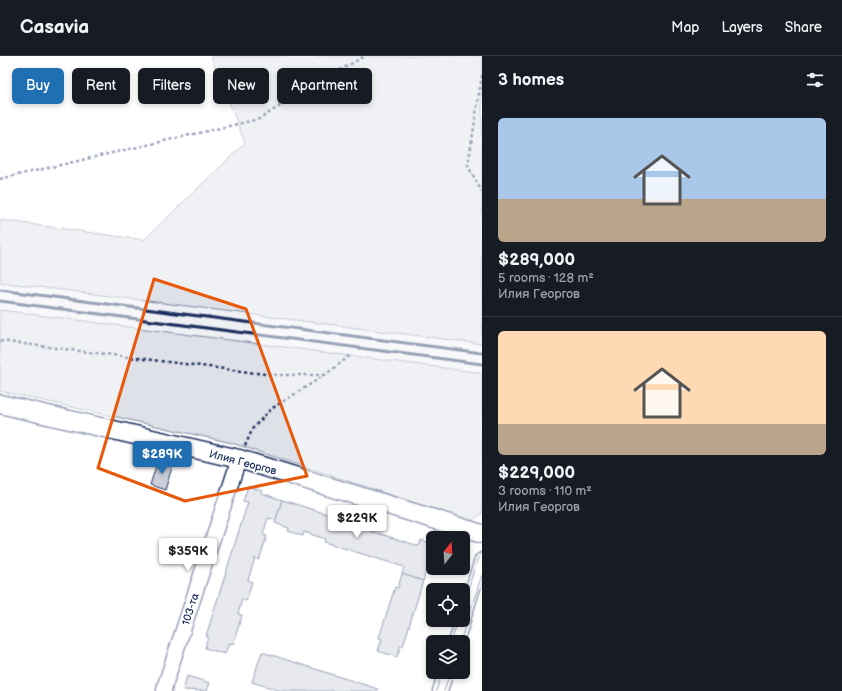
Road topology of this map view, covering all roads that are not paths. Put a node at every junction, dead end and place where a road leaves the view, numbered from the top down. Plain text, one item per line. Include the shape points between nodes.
1 (0, 404) edge
2 (239, 459) junction
3 (482, 534) edge
4 (482, 560) edge
5 (470, 598) edge
6 (444, 679) edge
7 (164, 691) edge
8 (440, 691) edge

1 - 2 street, Илия Георгов
2 - 3 street, Илия Георгов
2 - 7 street, 103-та
4 - 5 street
6 - 8 street

